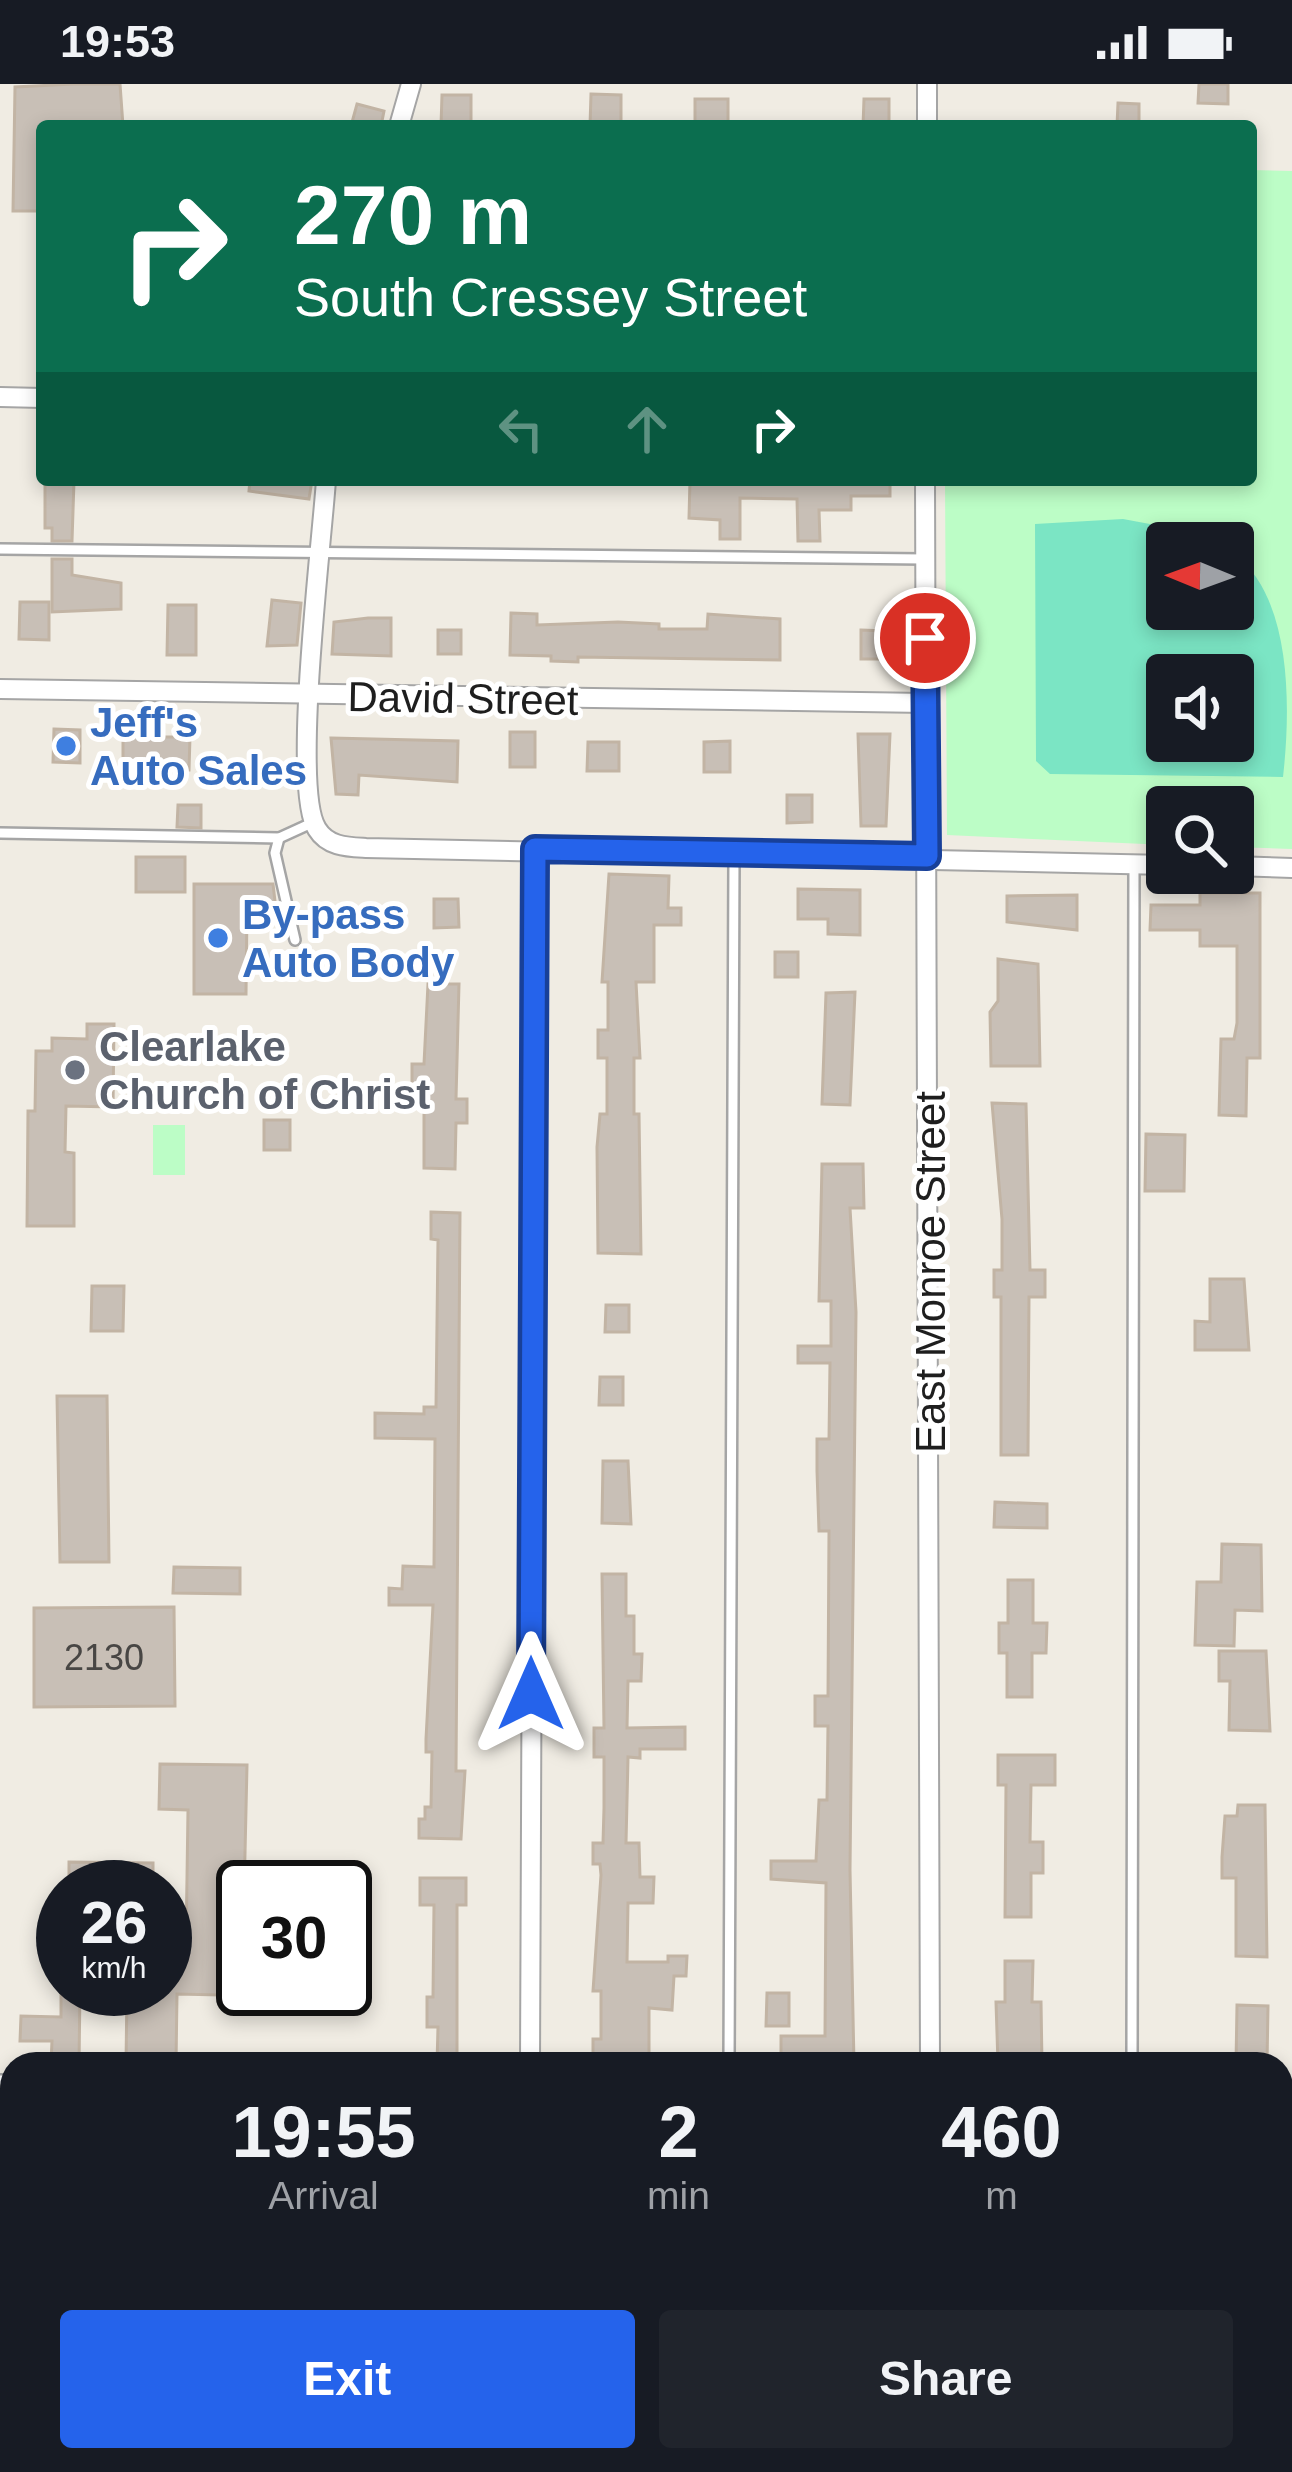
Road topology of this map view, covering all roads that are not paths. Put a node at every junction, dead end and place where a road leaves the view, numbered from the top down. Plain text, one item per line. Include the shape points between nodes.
1 (410, 84) edge
2 (927, 84) edge
3 (401, 120) edge
4 (927, 120) edge
5 (0, 398) edge
6 (36, 398) edge
7 (326, 486) edge
8 (925, 486) edge
9 (0, 549) edge
10 (321, 555) junction
11 (925, 559) junction
12 (0, 689) edge
13 (308, 696) junction
14 (926, 703) junction
15 (314, 822) junction
16 (0, 833) edge
17 (278, 838) junction
18 (535, 849) junction
19 (734, 853) junction
20 (927, 856) junction
21 (1134, 864) junction
22 (1146, 864) edge
23 (1254, 867) edge
24 (1292, 868) edge
25 (295, 940) dead end
26 (530, 2052) edge
27 (729, 2052) edge
28 (930, 2052) edge
29 (1132, 2052) edge

1 - 3 street
2 - 4 street
5 - 6 street
7 - 10 street
8 - 11 street, East Monroe Street
9 - 10 lane
10 - 11 lane
10 - 13 street
11 - 14 street, East Monroe Street
12 - 13 street, David Street
13 - 14 street, David Street
13 - 15 street
14 - 20 street, East Monroe Street
15 - 17 lane
15 - 18 street via 328,841 366,848
16 - 17 lane
17 - 25 lane
18 - 19 street
18 - 26 street
19 - 20 street
19 - 27 lane
20 - 21 street
20 - 28 street, East Monroe Street
21 - 22 street
21 - 29 lane
23 - 24 street

